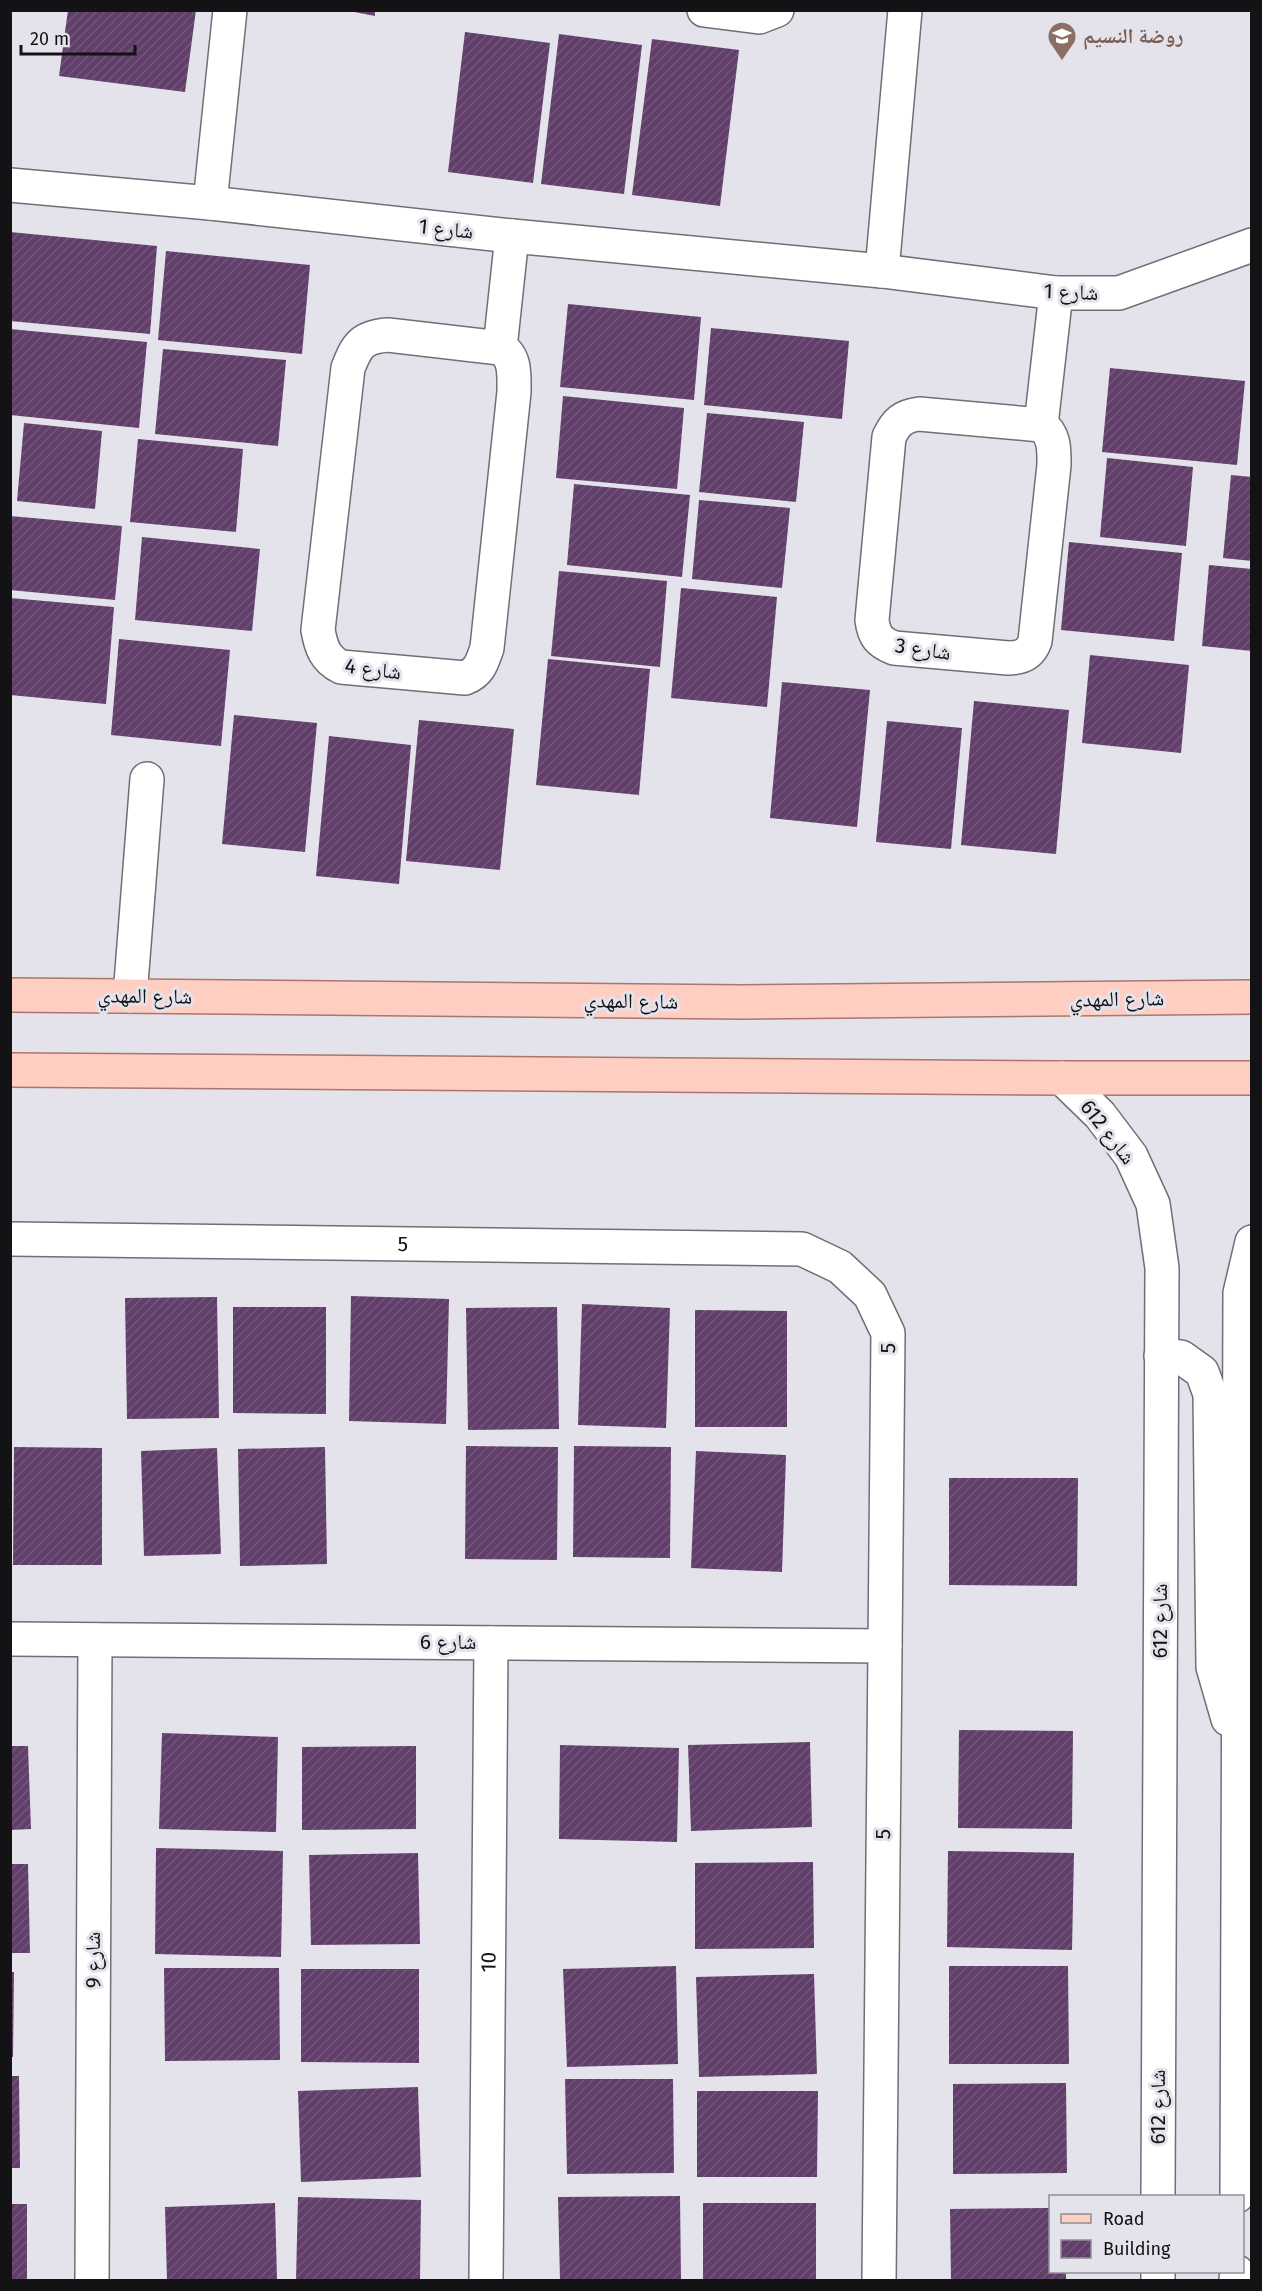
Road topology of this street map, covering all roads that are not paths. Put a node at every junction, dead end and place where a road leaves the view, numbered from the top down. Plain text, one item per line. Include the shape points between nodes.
1 (230, 10) edge
2 (704, 10) edge
3 (777, 10) edge
4 (905, 10) edge
5 (10, 185) edge
6 (210, 203) junction
7 (512, 237) junction
8 (1251, 245) edge
9 (882, 271) junction
10 (1056, 293) junction
11 (500, 348) junction
12 (1041, 425) junction
13 (147, 779) dead end
14 (10, 995) edge
15 (130, 996) junction
16 (1251, 997) edge
17 (10, 1070) edge
18 (1062, 1078) junction
19 (1251, 1078) edge
20 (10, 1239) edge
21 (1251, 1242) edge
22 (1161, 1356) junction
23 (10, 1639) edge
24 (95, 1640) junction
25 (491, 1643) junction
26 (885, 1646) junction
27 (1238, 1752) junction
28 (1158, 2195) edge
29 (1237, 2195) edge
30 (92, 2280) edge
31 (486, 2280) edge
32 (879, 2280) edge

1 - 6 street
2 - 3 street via 759,17
4 - 9 street
5 - 6 street, شارع 1
6 - 7 street, شارع 1
7 - 9 street, شارع 1
7 - 11 street
8 - 10 street, شارع 1 via 1119,293
9 - 10 street, شارع 1
10 - 12 street
11 - 11 street, شارع 4 via 510,357 514,392 487,648 480,669 465,678 332,663 318,630 348,368 355,351 364,340 388,335
12 - 12 street, شارع 3 via 1051,434 1054,465 1032,648 1019,658 1008,658 894,648 878,640 872,620 889,437 894,426 920,414
13 - 15 street
14 - 15 main road, شارع المهدي
15 - 16 main road, شارع المهدي via 742,1002
17 - 18 main road
18 - 19 main road
18 - 22 street, شارع 612 via 1100,1115 1131,1156 1153,1204 1162,1268
20 - 26 street, 5 via 802,1250 840,1267 870,1295 888,1333
21 - 27 street via 1240,1293
22 - 27 street via 1181,1357 1202,1372 1210,1394 1213,1667
22 - 28 street, شارع 612
23 - 24 street, شارع 6
24 - 25 street, شارع 6
24 - 30 street, شارع 9
25 - 26 street, شارع 6
25 - 31 street, 10
26 - 32 street, 5
27 - 29 street

